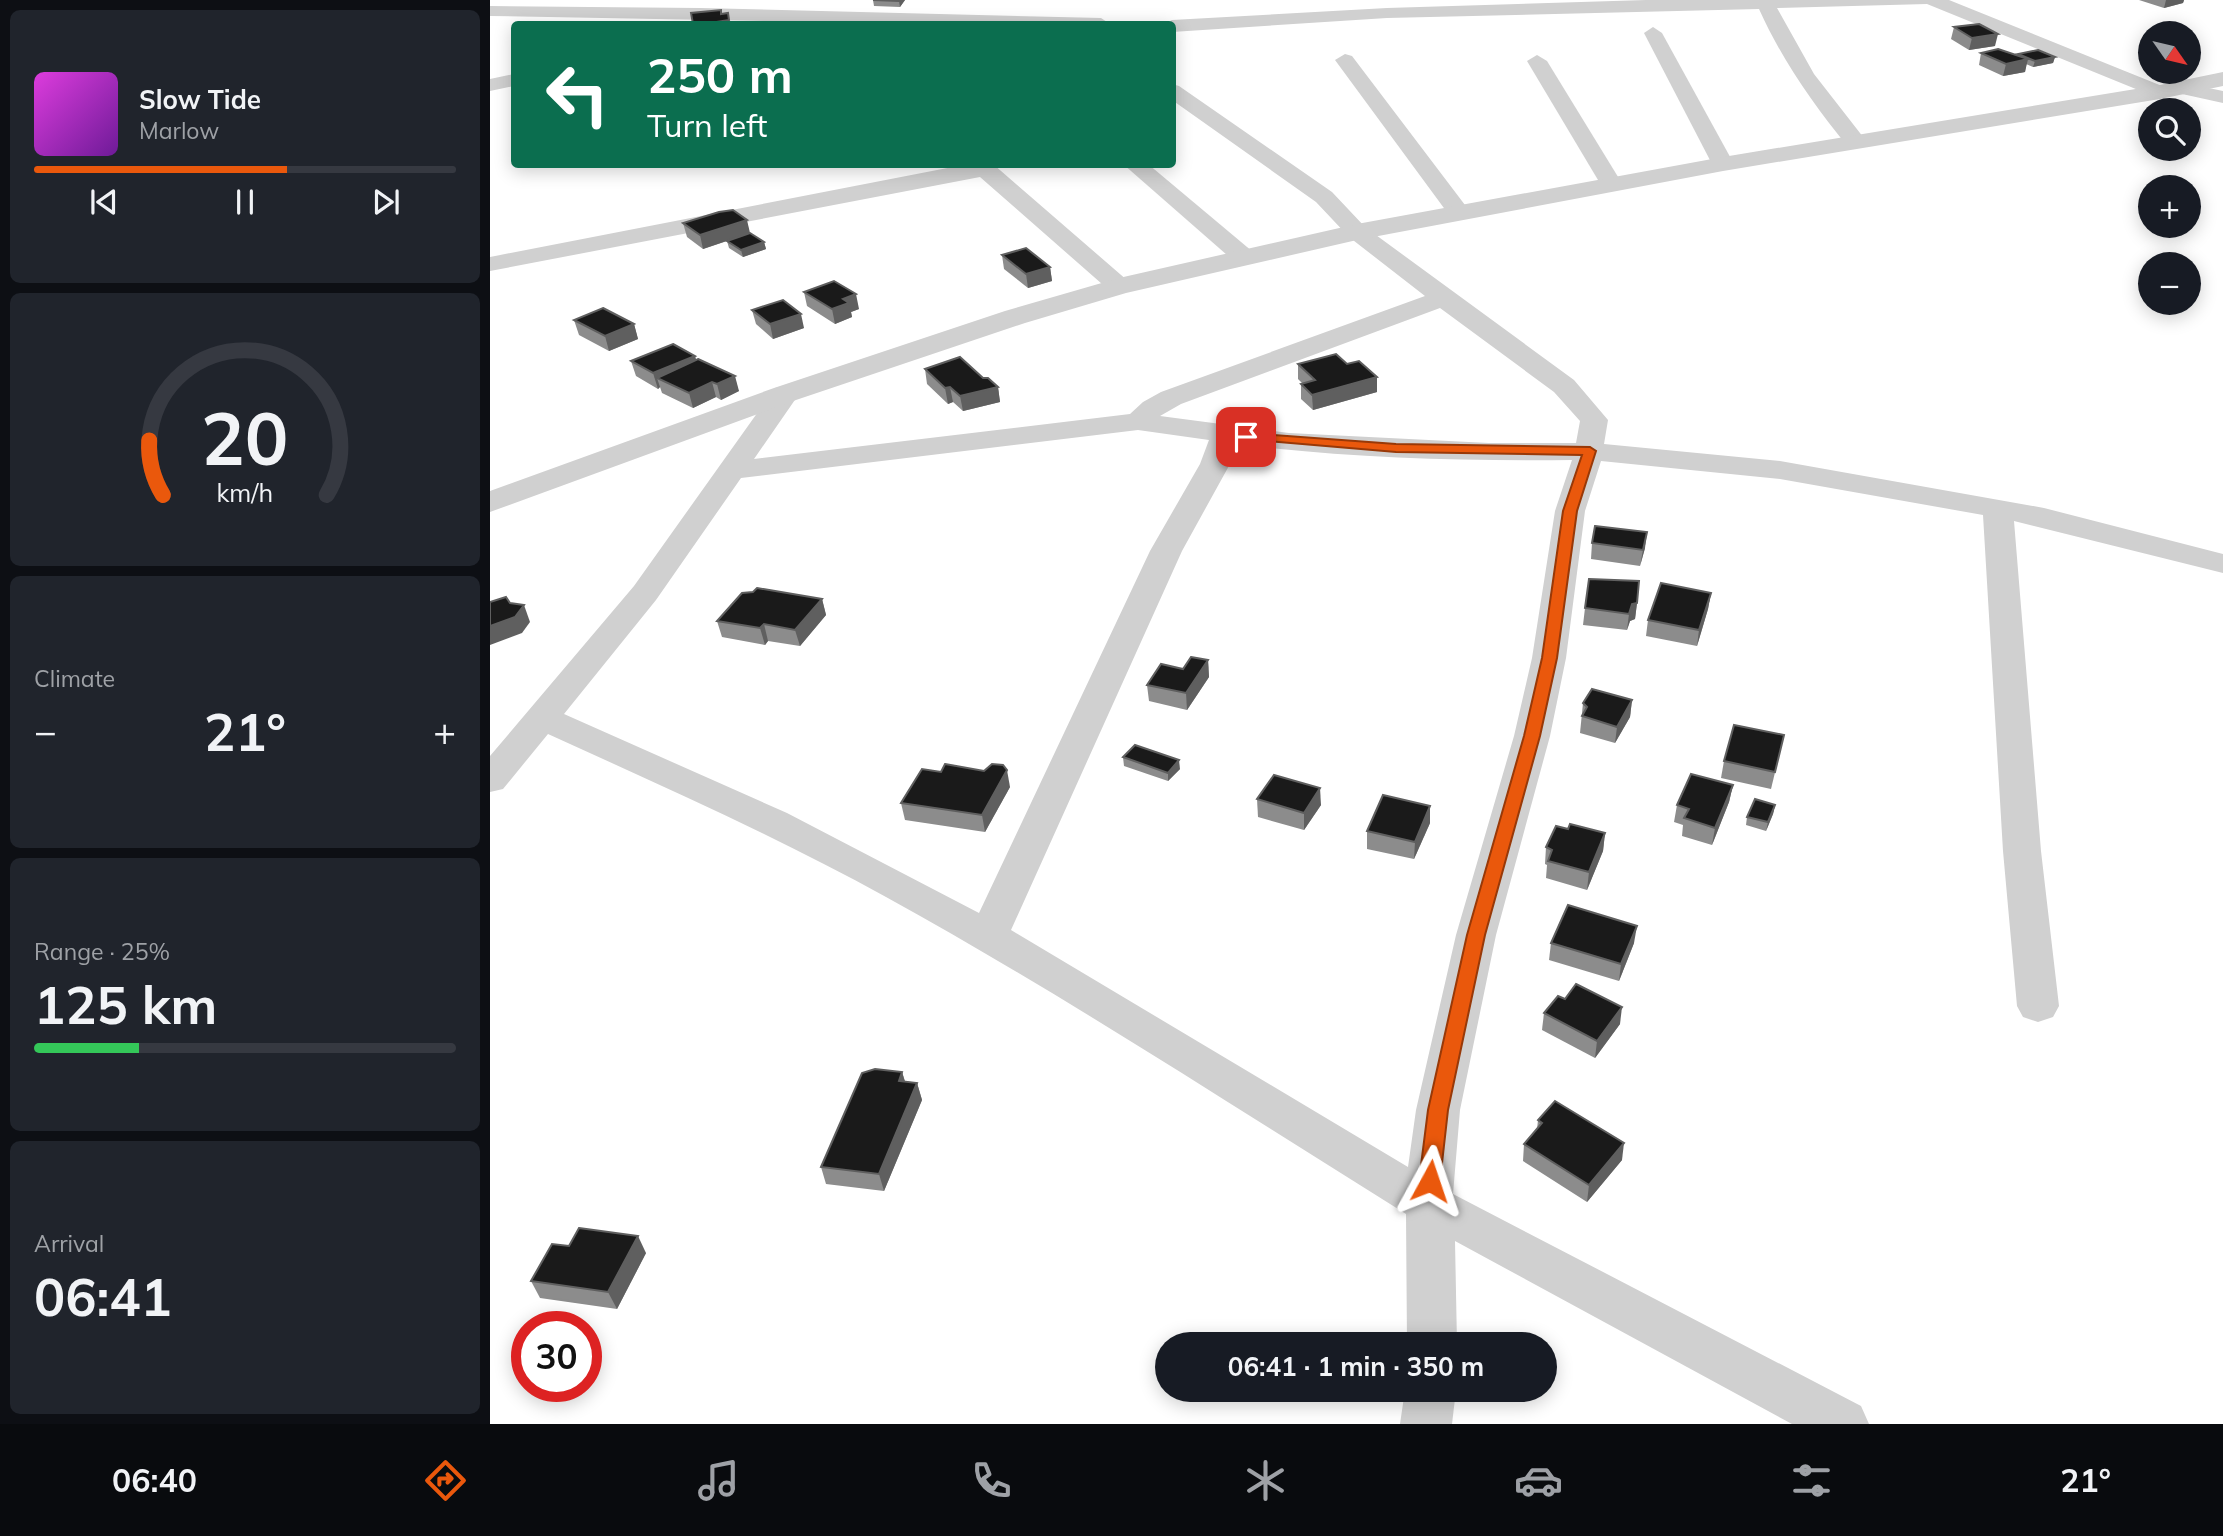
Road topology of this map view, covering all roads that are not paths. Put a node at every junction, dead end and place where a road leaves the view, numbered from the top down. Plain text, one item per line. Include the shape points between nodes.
1 (1906, 0) edge
2 (1922, 0) edge
3 (1933, 0) edge
4 (1765, 2) edge
5 (1216, 4) dead end
6 (1018, 5) dead end
7 (490, 11) edge
8 (989, 20) junction
9 (809, 21) edge
10 (972, 21) edge
11 (1014, 21) edge
12 (1173, 21) edge
13 (1176, 23) edge
14 (1653, 33) dead end
15 (1345, 60) dead end
16 (1537, 61) dead end
17 (2223, 79) edge
18 (511, 81) edge
19 (490, 85) edge
20 (2170, 90) junction
21 (1176, 93) edge
22 (2223, 97) edge
23 (1856, 142) junction
24 (1723, 164) junction
25 (977, 168) edge
26 (983, 168) edge
27 (1139, 168) edge
28 (1612, 185) junction
29 (1460, 214) junction
30 (1357, 232) junction
31 (1244, 257) junction
32 (490, 264) edge
33 (1119, 286) junction
34 (1443, 298) junction
35 (785, 394) junction
36 (1138, 422) junction
37 (1225, 434) junction
38 (1590, 451) junction
39 (732, 470) junction
40 (490, 502) edge
41 (1998, 509) junction
42 (2223, 564) edge
43 (541, 717) junction
44 (490, 780) edge
45 (988, 936) junction
46 (2038, 1006) dead end
47 (1429, 1204) junction
48 (1432, 1332) edge
49 (1429, 1402) edge
50 (1426, 1424) edge
51 (1843, 1424) edge

1 - 2 street
1 - 4 street
3 - 20 street
4 - 13 street
4 - 23 street via 1789,52
5 - 12 street
6 - 8 street
7 - 9 street
8 - 10 street
8 - 11 street
14 - 24 street
15 - 29 street
16 - 28 street
17 - 20 street
18 - 19 street
20 - 22 street
20 - 23 street
21 - 30 street via 1324,197
23 - 24 street
24 - 28 street
25 - 32 street
26 - 33 street
27 - 31 street
28 - 29 street
29 - 30 street
30 - 31 street
30 - 34 street
31 - 33 street
33 - 35 street
34 - 36 street via 1171,398
34 - 38 street via 1582,403 1594,420
35 - 39 street
35 - 40 street
36 - 37 street
36 - 39 street
37 - 38 street via 1396,448
37 - 45 street via 1215,464 1166,551
38 - 41 street via 1780,470
38 - 47 street via 1570,511 1549,658 1532,736 1476,935 1438,1110
39 - 43 street via 645,593
41 - 42 street via 2080,525
41 - 46 street via 2022,851
43 - 44 street
43 - 45 street via 774,822
45 - 47 street
47 - 48 street
47 - 51 street
49 - 50 street

